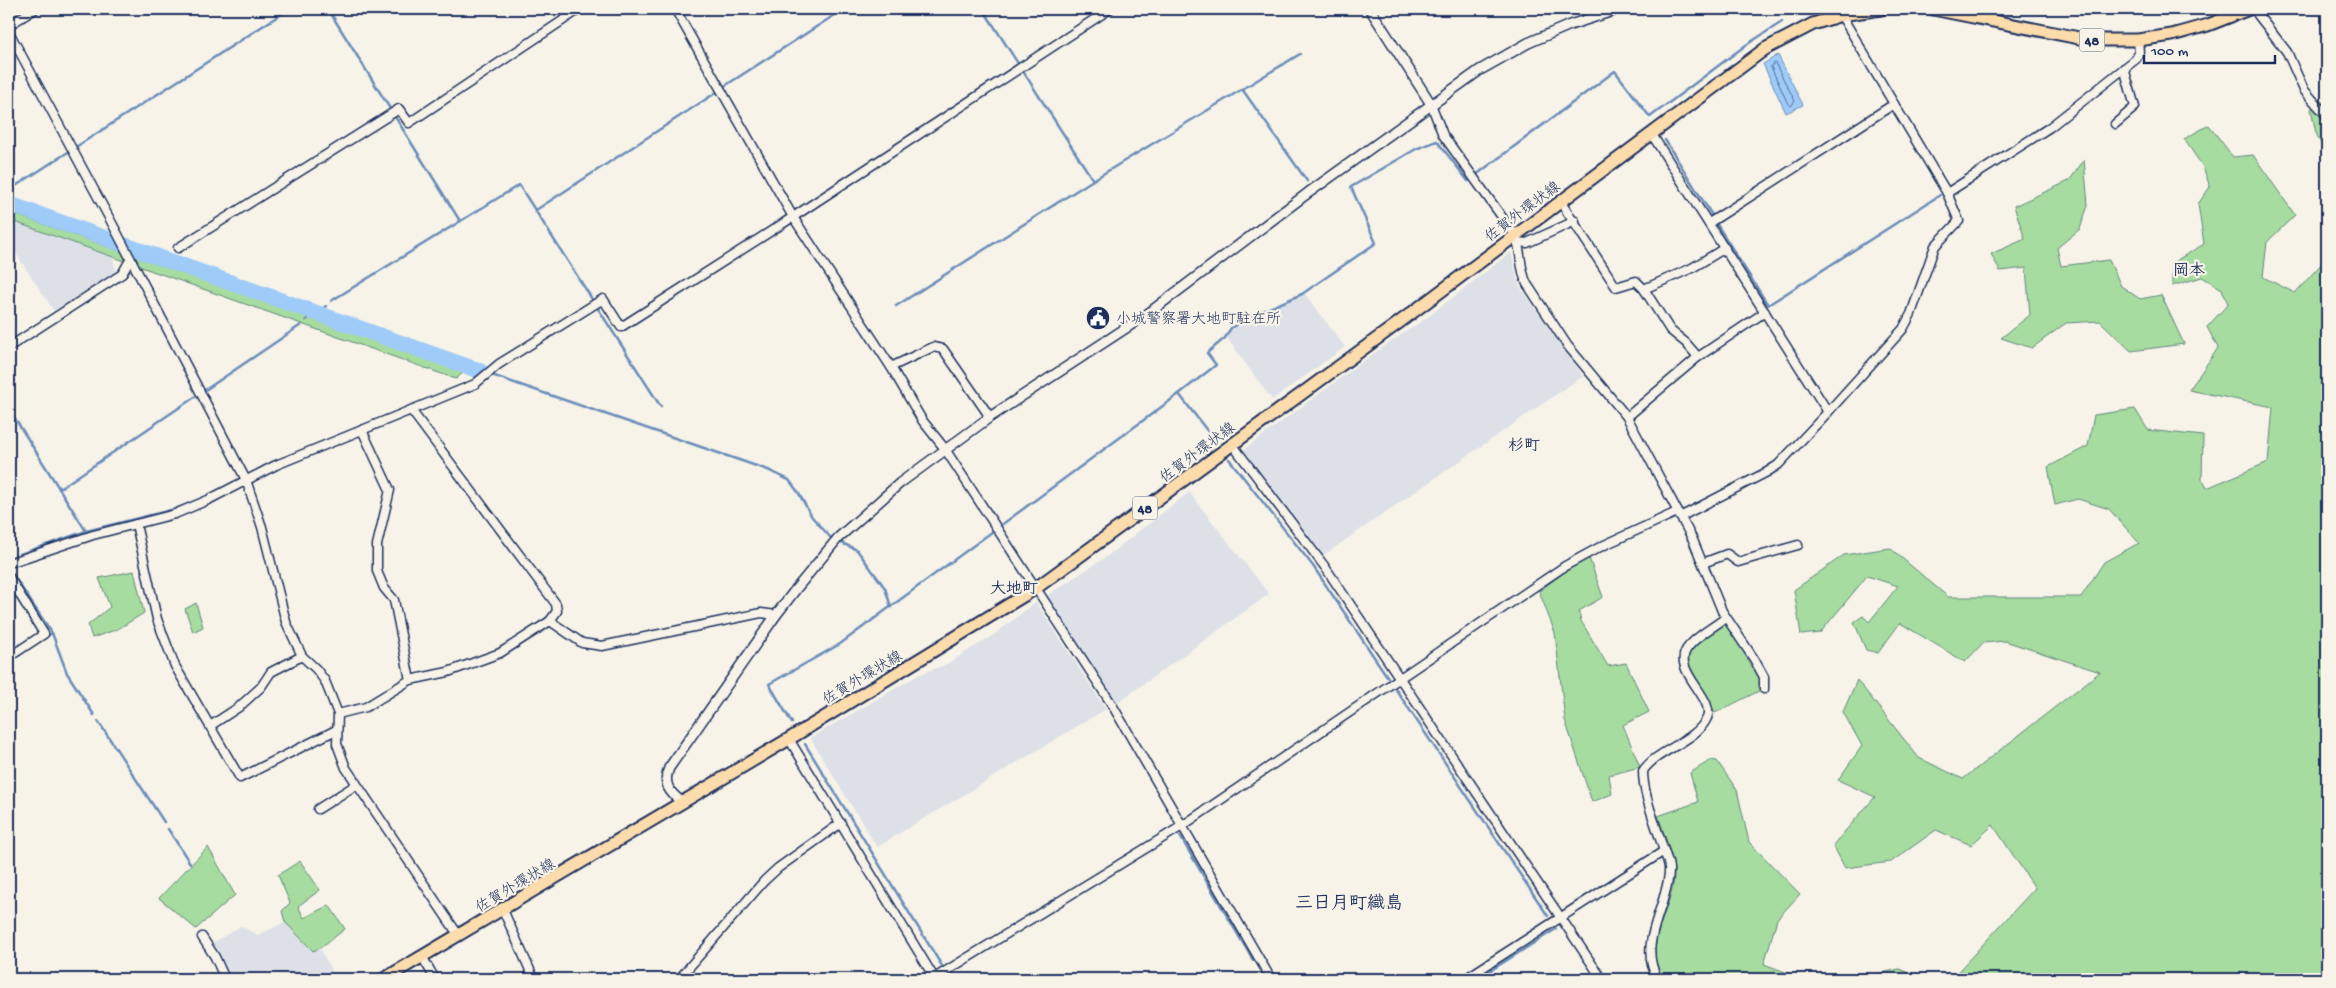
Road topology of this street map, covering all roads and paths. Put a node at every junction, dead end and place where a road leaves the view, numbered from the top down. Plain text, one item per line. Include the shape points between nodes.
1 (35, 9) edge
2 (580, 9) edge
3 (675, 9) edge
4 (1110, 9) edge
5 (1370, 9) edge
6 (1618, 9) edge
7 (1881, 9) edge
8 (1933, 9) edge
9 (2249, 9) edge
10 (2256, 9) edge
11 (1838, 12) edge
12 (9, 25) edge
13 (9, 32) edge
14 (2138, 40) junction
15 (2124, 68) junction
16 (1430, 104) junction
17 (1894, 104) junction
18 (2327, 116) edge
19 (2115, 124) dead end
20 (1651, 133) junction
21 (1947, 193) junction
22 (1560, 201) junction
23 (793, 217) junction
24 (1575, 221) junction
25 (1709, 223) junction
26 (1517, 238) junction
27 (178, 248) dead end
28 (1725, 248) junction
29 (130, 260) junction
30 (1644, 289) junction
31 (1764, 312) junction
32 (9, 347) edge
33 (1698, 358) junction
34 (891, 367) junction
35 (411, 410) junction
36 (1828, 412) junction
37 (990, 416) junction
38 (1627, 417) junction
39 (362, 430) junction
40 (1232, 444) junction
41 (945, 450) junction
42 (246, 480) junction
43 (1678, 514) junction
44 (136, 524) junction
45 (1798, 545) dead end
46 (9, 563) edge
47 (1703, 563) junction
48 (9, 578) edge
49 (1036, 588) junction
50 (776, 614) junction
51 (1725, 618) junction
52 (550, 620) junction
53 (302, 656) junction
54 (9, 657) edge
55 (1399, 678) junction
56 (410, 680) junction
57 (1764, 689) dead end
58 (338, 714) junction
59 (210, 726) junction
60 (336, 730) junction
61 (789, 739) junction
62 (356, 785) junction
63 (682, 802) junction
64 (318, 809) dead end
65 (841, 823) junction
66 (1182, 826) junction
67 (1664, 851) junction
68 (503, 910) junction
69 (1561, 916) junction
70 (459, 936) junction
71 (202, 937) dead end
72 (423, 958) junction
73 (225, 979) edge
74 (384, 979) edge
75 (435, 979) edge
76 (534, 979) edge
77 (678, 979) edge
78 (934, 979) edge
79 (1271, 979) edge
80 (1465, 979) edge
81 (1602, 979) edge
82 (1658, 979) edge

1 - 12 street
2 - 27 street via 409,123 399,109
3 - 23 street
4 - 23 street
5 - 16 street
6 - 16 street via 1528,43
7 - 11 main road, 佐賀外環状線 / 48
8 - 14 main road, 48 via 2088,40
9 - 14 main road, 48 via 2208,25
10 - 18 street via 2288,52 2304,90
11 - 17 street
11 - 20 main road, 佐賀外環状線 / 48 via 1765,49
13 - 29 street
14 - 15 street via 2136,59
15 - 19 street via 2135,107
15 - 21 street via 2050,127
16 - 26 street via 1443,135
16 - 37 street via 1146,315
17 - 21 street
17 - 25 street
20 - 22 main road, 佐賀外環状線 / 48
20 - 25 street
21 - 36 street via 1959,221 1935,246 1912,314 1903,329
22 - 24 street
22 - 26 main road, 佐賀外環状線 / 48
23 - 34 street
23 - 35 street via 621,327 602,299 499,364 475,384
24 - 26 street via 1527,243
24 - 30 street via 1616,287 1636,281
25 - 28 street
26 - 38 street via 1527,284 1567,345
26 - 40 main road, 佐賀外環状線 / 48
28 - 30 street via 1692,268
28 - 31 street
29 - 32 street via 122,274
29 - 42 street
30 - 33 street via 1670,330
31 - 33 street
31 - 36 street
33 - 38 street
34 - 37 street via 932,347 943,349
34 - 41 street via 922,420
35 - 39 street
35 - 52 street via 556,604 557,611
36 - 43 street via 1778,465
37 - 41 street
38 - 43 street
39 - 42 street
39 - 56 street via 390,490 377,545 377,571 384,588 394,600
40 - 49 main road, 佐賀外環状線 / 48
40 - 55 street via 1325,567
41 - 49 street
41 - 50 street via 868,510 836,541
42 - 44 street via 175,514
42 - 53 street via 262,527 279,600
43 - 47 street
43 - 55 street via 1600,547 1565,566
44 - 46 street
44 - 59 street via 157,619 174,666
45 - 47 street via 1738,562 1727,554
47 - 51 street
48 - 54 street via 44,634
49 - 61 main road, 佐賀外環状線 / 48
49 - 66 street via 1111,704
50 - 52 street via 761,613 602,646 582,642
50 - 63 street via 668,768 666,784 673,796
51 - 57 street via 1754,658 1764,677
51 - 67 street via 1690,644 1683,660 1707,706 1704,724 1672,750 1647,764 1643,771
52 - 56 street via 500,653 479,662
53 - 58 street via 325,681
53 - 59 street via 271,672 261,687 239,707
55 - 66 street
55 - 69 street
56 - 58 street via 366,707
58 - 60 street
59 - 60 street via 240,778
60 - 62 street via 340,757
61 - 63 main road, 佐賀外環状線 / 48
61 - 65 street
62 - 64 street
62 - 70 street
63 - 68 main road, 佐賀外環状線 / 48
65 - 77 street via 764,881
65 - 78 street
66 - 78 street
66 - 79 street
67 - 69 street
67 - 82 street via 1670,868 1668,887 1654,924 1651,959
68 - 70 main road, 佐賀外環状線 / 48
68 - 76 street
69 - 80 street
69 - 81 street
70 - 72 main road, 佐賀外環状線 / 48
71 - 73 street
72 - 74 main road, 佐賀外環状線 / 48
72 - 75 street

